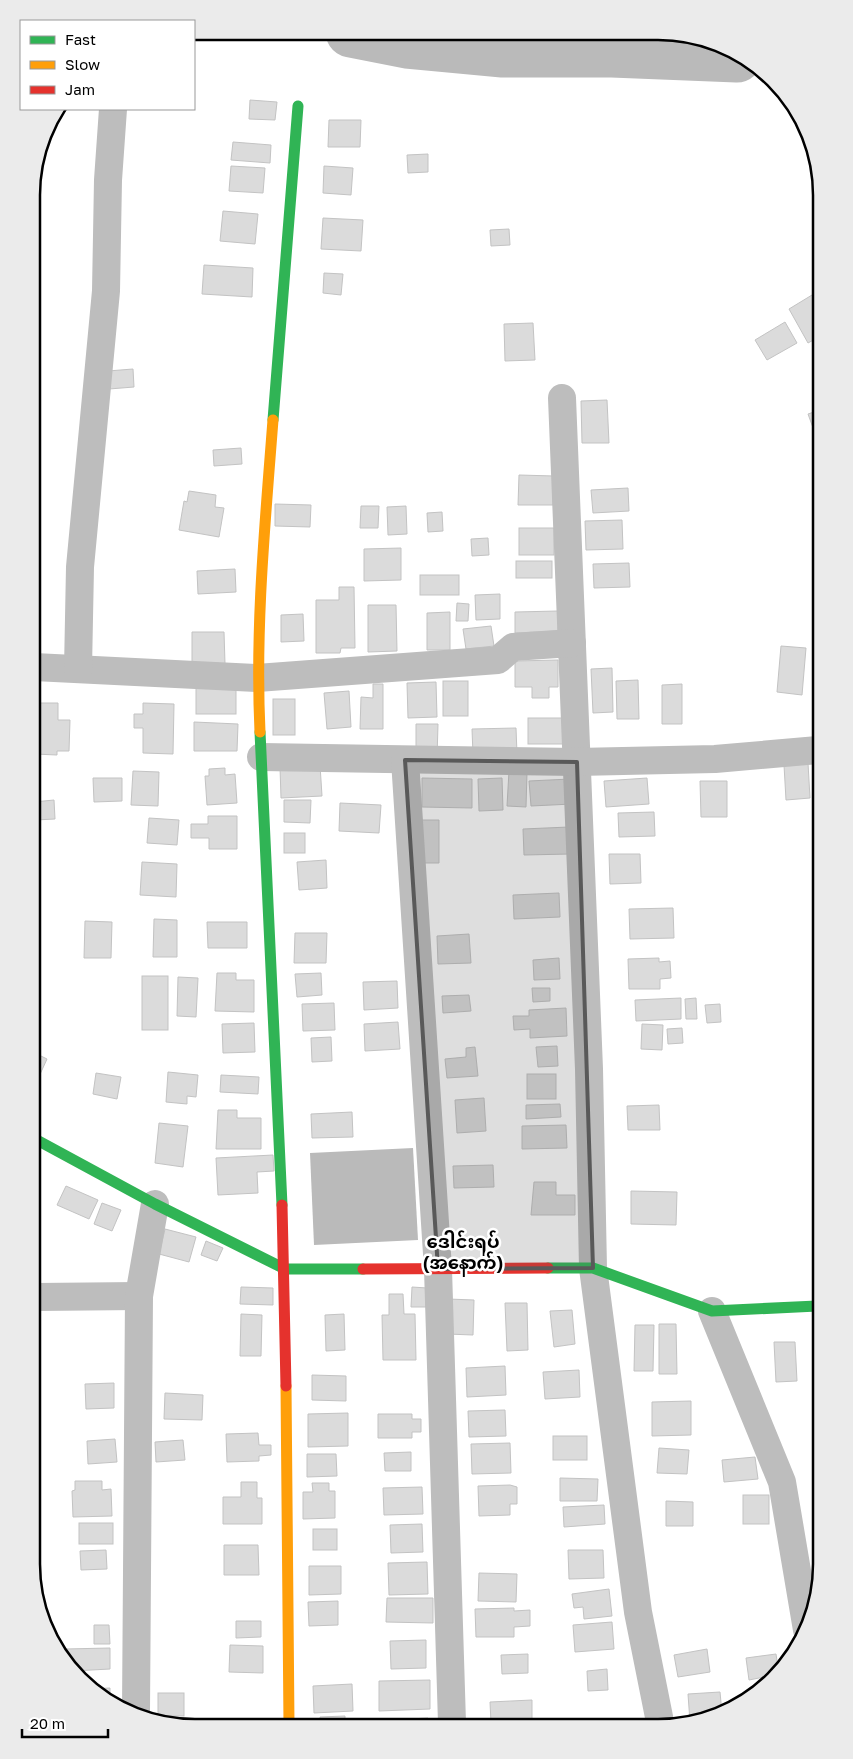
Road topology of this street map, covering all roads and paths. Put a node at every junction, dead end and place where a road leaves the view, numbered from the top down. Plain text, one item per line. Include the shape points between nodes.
1 (298, 106) dead end
2 (113, 110) edge
3 (562, 398) dead end
4 (572, 643) junction
5 (40, 667) edge
6 (78, 669) junction
7 (257, 678) junction
8 (813, 750) edge
9 (260, 757) junction
10 (405, 760) junction
11 (577, 762) junction
12 (40, 1141) edge
13 (155, 1204) junction
14 (593, 1268) junction
15 (285, 1269) junction
16 (438, 1269) junction
17 (139, 1296) junction
18 (40, 1297) edge
19 (813, 1306) edge
20 (712, 1311) junction
21 (805, 1615) edge
22 (136, 1707) edge
23 (289, 1719) edge
24 (452, 1719) edge
25 (659, 1719) edge

1 - 7 street via 264,536
2 - 6 street via 106,291 80,567
3 - 4 street
4 - 7 street via 512,647 498,660
4 - 11 street
5 - 6 street
6 - 7 street
7 - 9 street
8 - 11 street via 715,759
9 - 10 street
9 - 15 street
10 - 11 street
10 - 16 street
11 - 14 street
12 - 13 street
13 - 15 street
13 - 17 street
14 - 16 street
14 - 20 street
14 - 25 street via 638,1612
15 - 16 street
15 - 23 street
16 - 24 street
17 - 18 street
17 - 22 street
19 - 20 street
20 - 21 street via 782,1482

